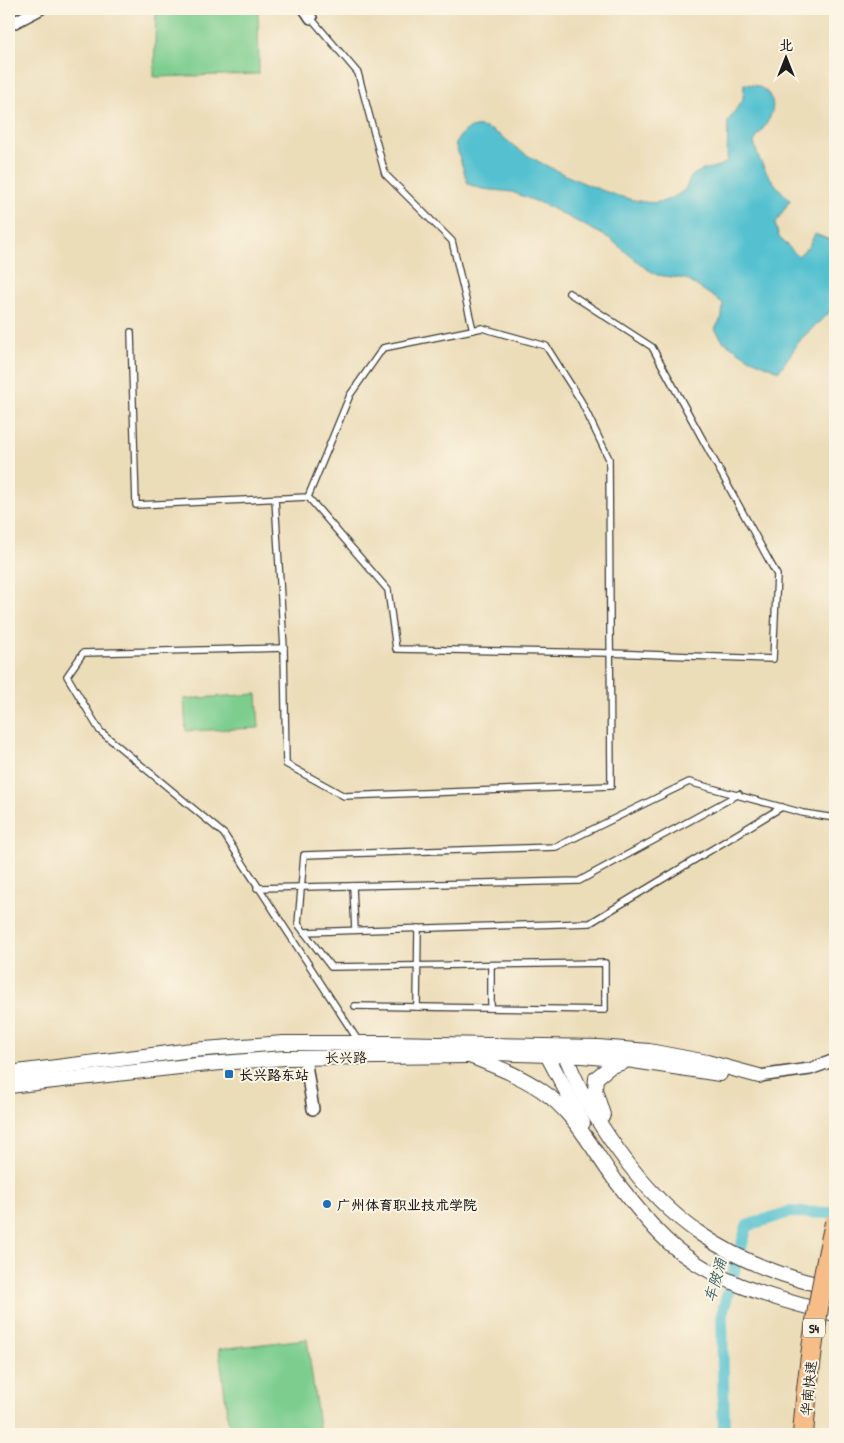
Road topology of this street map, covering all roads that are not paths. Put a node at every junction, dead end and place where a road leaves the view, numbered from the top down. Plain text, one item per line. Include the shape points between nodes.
1 (40, 9) edge
2 (308, 13) edge
3 (9, 25) edge
4 (569, 293) dead end
5 (473, 330) junction
6 (131, 332) dead end
7 (308, 497) junction
8 (275, 499) junction
9 (284, 648) junction
10 (610, 653) junction
11 (739, 794) junction
12 (782, 807) junction
13 (835, 818) edge
14 (353, 886) junction
15 (303, 887) junction
16 (257, 888) junction
17 (418, 928) junction
18 (355, 930) junction
19 (304, 932) junction
20 (491, 965) junction
21 (417, 966) junction
22 (356, 1006) dead end
23 (417, 1007) junction
24 (491, 1008) junction
25 (361, 1050) junction
26 (547, 1050) junction
27 (563, 1051) junction
28 (469, 1056) junction
29 (305, 1058) junction
30 (627, 1060) junction
31 (835, 1060) edge
32 (9, 1073) edge
33 (759, 1076) junction
34 (9, 1086) edge
35 (313, 1109) dead end
36 (606, 1130) junction
37 (593, 1146) junction
38 (835, 1223) edge
39 (835, 1288) edge
40 (835, 1314) edge
41 (803, 1434) edge

1 - 3 street
2 - 5 lane via 358,73 385,174 452,241
4 - 10 lane via 652,347 777,575 773,659
5 - 7 lane via 383,348 350,395
5 - 10 lane via 482,328 546,346 581,401 609,459
6 - 8 lane via 136,505
7 - 8 lane
7 - 10 lane via 388,590 396,650
8 - 9 lane
9 - 10 lane via 286,764 344,796 611,786
9 - 16 lane via 83,653 67,676 100,732 224,834
11 - 12 lane
11 - 14 lane via 579,881
11 - 15 lane via 689,782 556,847 304,855
12 - 13 lane
12 - 17 lane via 590,923
14 - 15 lane
14 - 18 lane
15 - 16 lane
15 - 19 lane via 298,924
16 - 25 lane
17 - 18 lane
17 - 21 lane
18 - 19 lane
19 - 21 lane via 331,967
20 - 21 lane
20 - 24 lane
20 - 24 lane via 605,963 605,1010
21 - 23 lane
22 - 23 lane
23 - 24 lane
25 - 26 street, 长兴路
25 - 28 street, 长兴路
25 - 29 street, 长兴路
25 - 32 street, 长兴路 via 283,1043 192,1050
26 - 27 street, 长兴路
26 - 28 street, 长兴路
26 - 37 street
27 - 30 street
27 - 33 street via 649,1051
27 - 36 street via 571,1071
28 - 37 street via 542,1091 570,1116
29 - 34 street, 长兴路 via 196,1065
29 - 35 street
30 - 33 street via 720,1074
30 - 36 street via 611,1066 596,1078 595,1090
31 - 33 street via 810,1069
36 - 39 street via 663,1202 702,1236 780,1273
37 - 40 street via 660,1234 689,1257 714,1273 771,1295
38 - 41 highway, 华南快速 / S4, bridge via 816,1316

